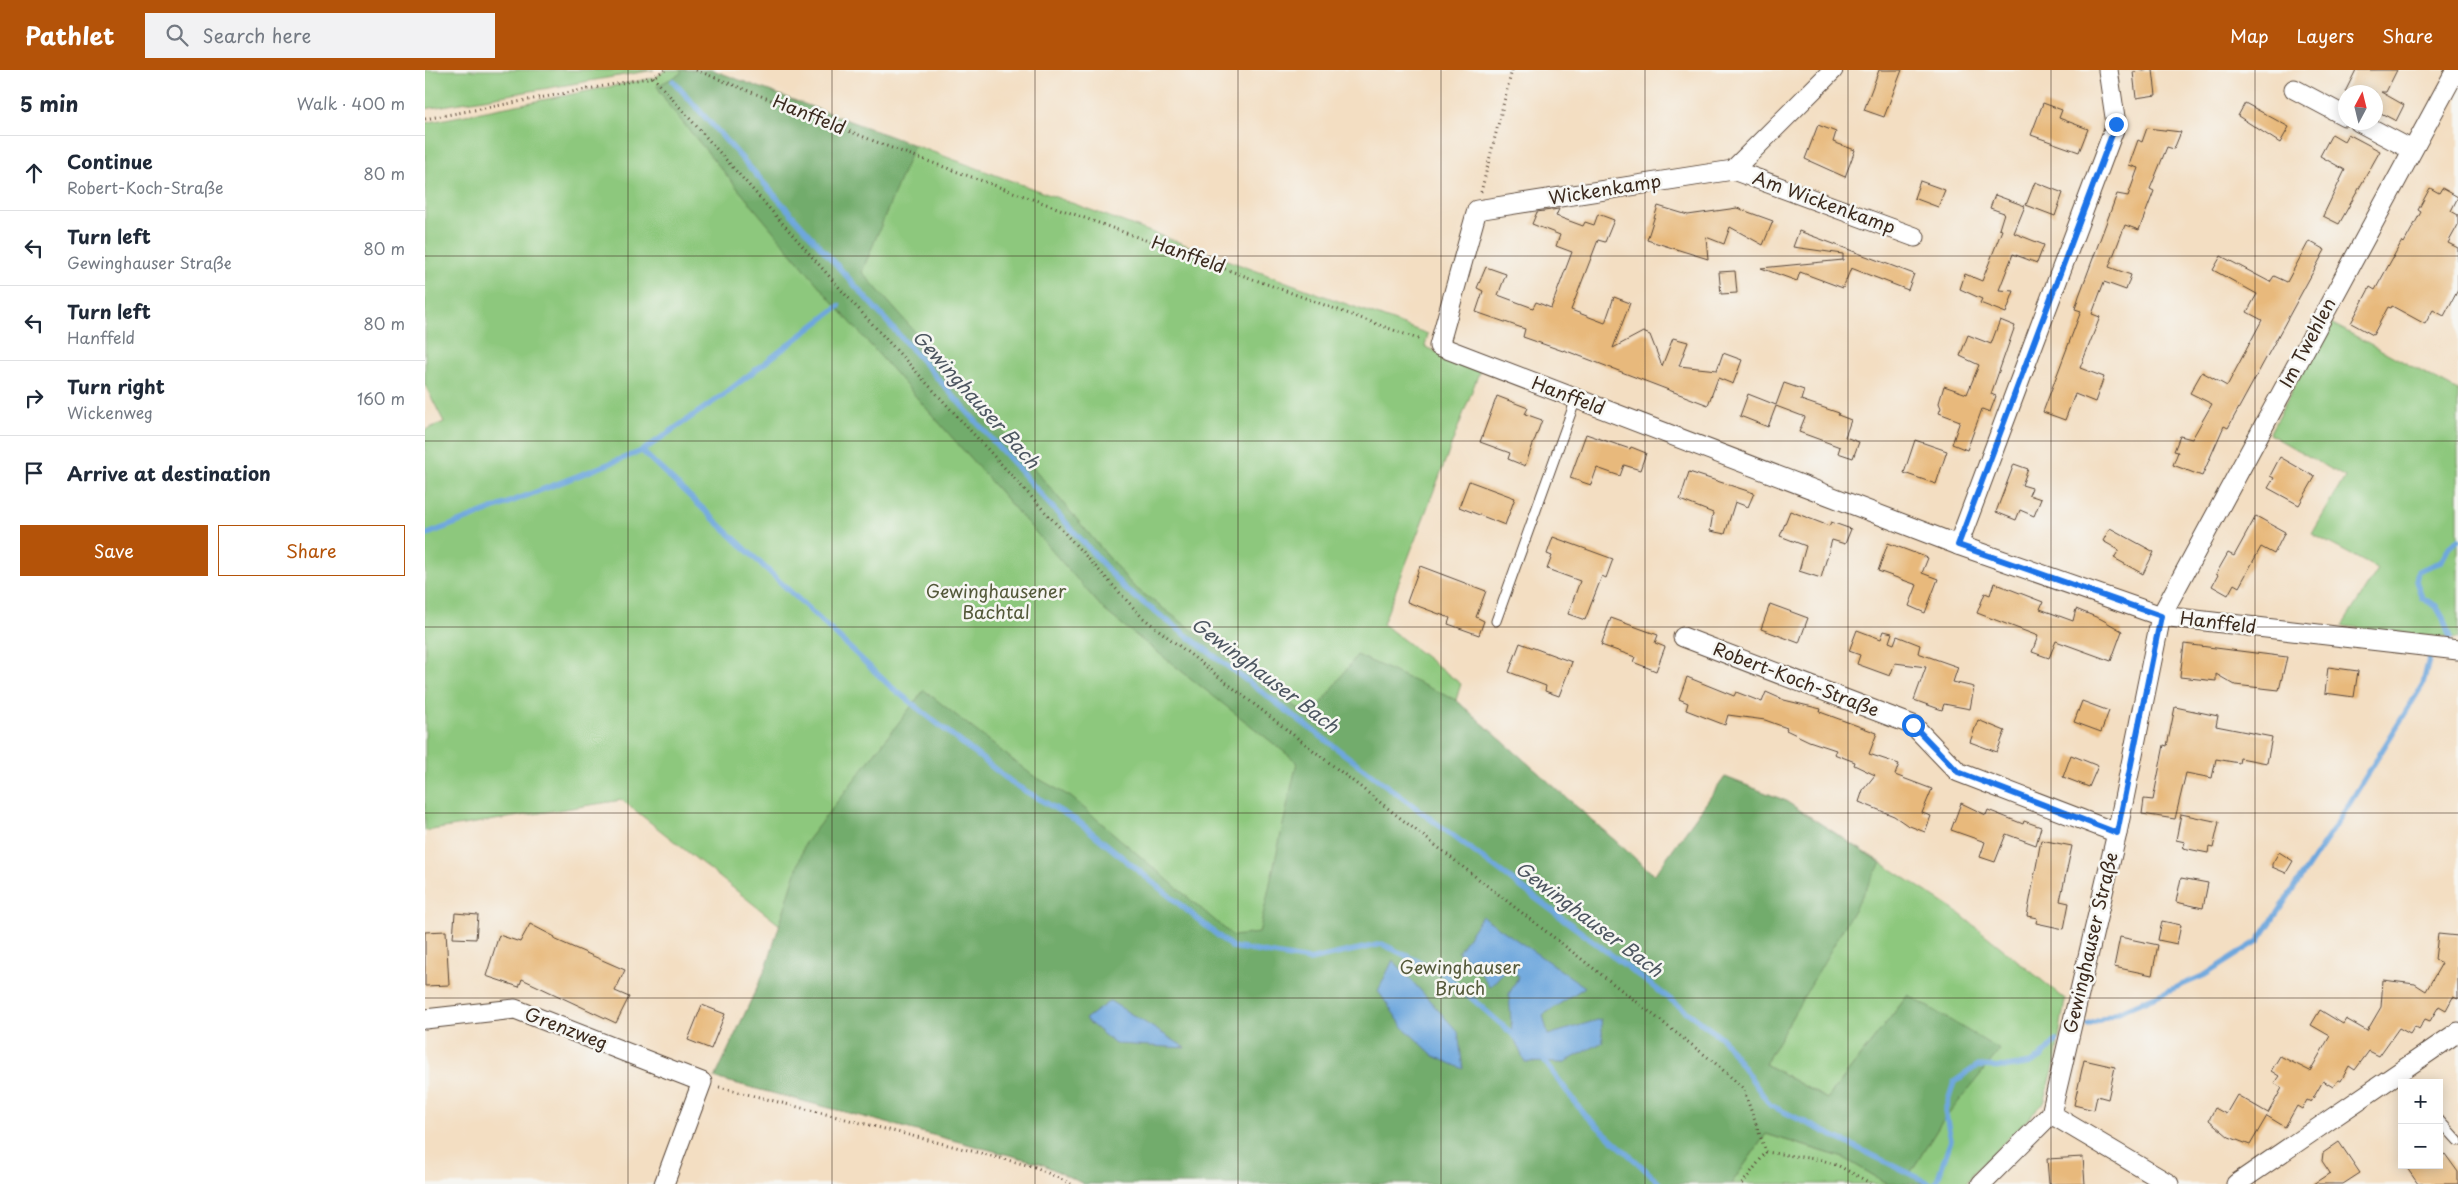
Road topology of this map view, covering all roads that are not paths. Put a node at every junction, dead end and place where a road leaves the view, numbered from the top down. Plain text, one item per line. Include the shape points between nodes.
1 (1833, 70) edge
2 (2108, 70) edge
3 (2456, 70) edge
4 (2294, 89) dead end
5 (2338, 112) edge
6 (2374, 130) edge
7 (2412, 150) junction
8 (1733, 170) junction
9 (1915, 237) dead end
10 (1439, 346) joint
11 (1576, 398) junction
12 (1958, 545) junction
13 (2161, 616) junction
14 (1496, 621) dead end
15 (1683, 638) dead end
16 (2458, 650) edge
17 (2117, 833) junction
18 (425, 1019) edge
19 (2458, 1032) edge
20 (2401, 1078) edge
21 (2051, 1114) junction
22 (2443, 1124) edge
23 (2458, 1140) edge
24 (664, 1184) edge
25 (1981, 1184) edge
26 (2169, 1184) edge
27 (2236, 1184) edge

1 - 8 street
2 - 12 street via 2116,124
3 - 7 street, Im Twehlen
4 - 5 street
6 - 7 street
7 - 13 street, Im Twehlen
8 - 9 street, Am Wickenkamp
8 - 10 street, Wickenkamp via 1477,210
10 - 11 street, Hanffeld
11 - 12 street, Hanffeld
11 - 14 lane
12 - 13 street, Hanffeld
13 - 16 street, Hanffeld
13 - 17 street, Gewinghauser Straße
15 - 17 street, Robert-Koch-Straße via 1913,725 1958,772
17 - 21 street, Gewinghauser Straße
18 - 24 street, Grenzweg via 515,1009 702,1082
19 - 20 street
20 - 27 street
21 - 25 street
21 - 26 street
22 - 23 lane

